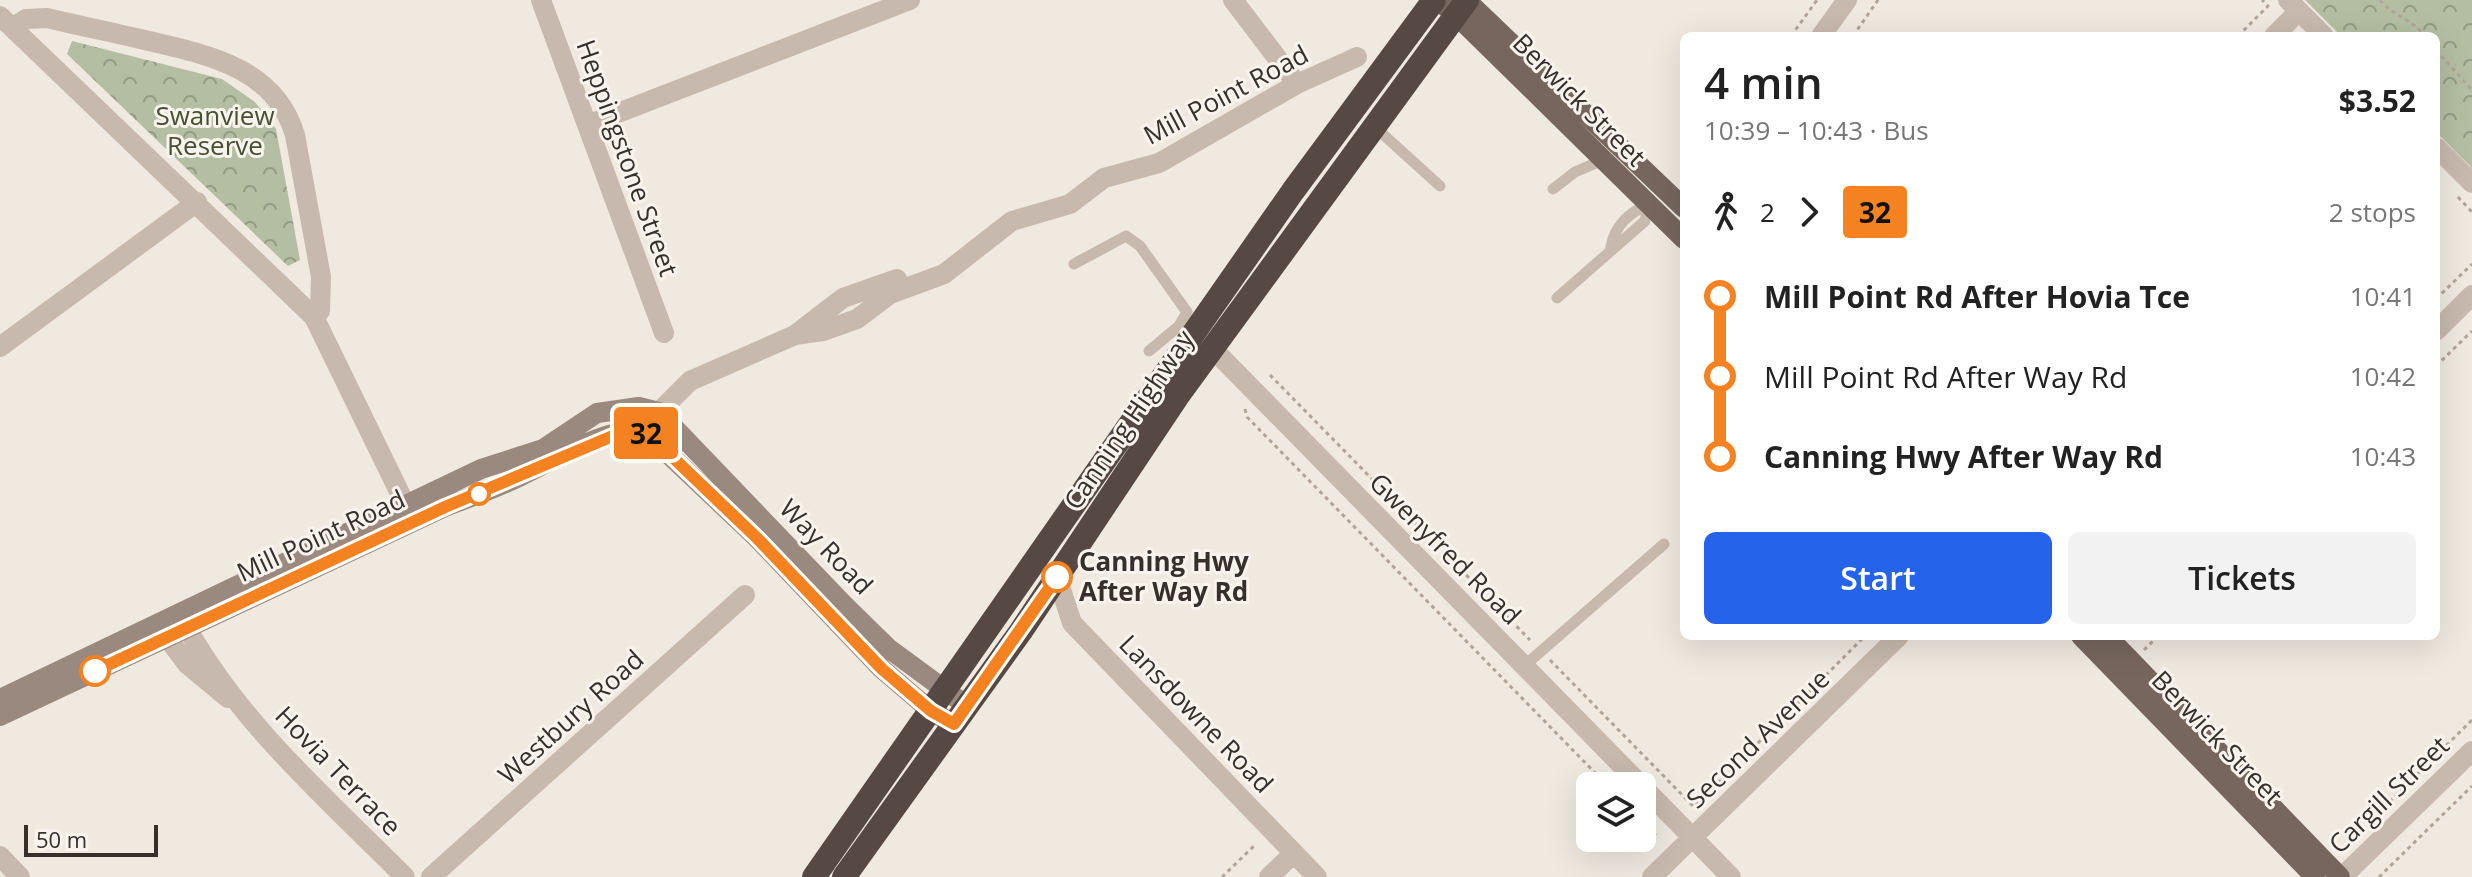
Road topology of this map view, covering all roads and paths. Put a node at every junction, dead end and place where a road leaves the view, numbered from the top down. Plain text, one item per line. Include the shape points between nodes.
1 (541, 0) edge
2 (910, 0) edge
3 (1233, 0) edge
4 (1817, 0) edge
5 (1847, 0) edge
6 (1878, 0) edge
7 (2262, 0) edge
8 (2380, 0) edge
9 (1454, 2) edge
10 (2294, 5) edge
11 (8, 21) edge
12 (1794, 32) edge
13 (1824, 32) edge
14 (1856, 32) edge
15 (2242, 32) edge
16 (2277, 32) edge
17 (2320, 32) edge
18 (2422, 32) edge
19 (2440, 54) edge
20 (1357, 57) dead end
21 (1297, 84) junction
22 (2472, 90) edge
23 (587, 125) junction
24 (1376, 128) junction
25 (2440, 151) edge
26 (1603, 160) junction
27 (1642, 166) junction
28 (2472, 183) edge
29 (1440, 186) dead end
30 (1553, 189) dead end
31 (1680, 201) edge
32 (197, 202) junction
33 (1648, 205) junction
34 (1680, 235) edge
35 (1074, 264) dead end
36 (2472, 264) edge
37 (2440, 295) edge
38 (2472, 295) edge
39 (1557, 298) dead end
40 (314, 317) junction
41 (2440, 327) edge
42 (2472, 331) edge
43 (664, 333) dead end
44 (0, 347) edge
45 (1212, 348) junction
46 (1149, 351) dead end
47 (2440, 362) edge
48 (1270, 375) dead end
49 (1244, 402) dead end
50 (659, 412) junction
51 (645, 432) junction
52 (410, 514) junction
53 (1664, 544) dead end
54 (1057, 577) junction
55 (745, 595) dead end
56 (183, 621) junction
57 (162, 631) junction
58 (1861, 640) edge
59 (1895, 640) edge
60 (2154, 640) edge
61 (2113, 643) edge
62 (1541, 651) junction
63 (2143, 651) dead end
64 (1524, 666) junction
65 (945, 690) junction
66 (0, 699) edge
67 (234, 702) junction
68 (931, 711) junction
69 (960, 715) junction
70 (0, 716) edge
71 (2472, 720) edge
72 (2472, 751) edge
73 (1594, 772) edge
74 (1628, 772) edge
75 (2472, 786) edge
76 (1656, 800) edge
77 (2371, 820) dead end
78 (1693, 838) junction
79 (1256, 844) dead end
80 (1294, 853) junction
81 (0, 856) edge
82 (20, 877) edge
83 (405, 877) edge
84 (431, 877) edge
85 (814, 877) edge
86 (844, 877) edge
87 (1222, 877) edge
88 (1269, 877) edge
89 (1317, 877) edge
90 (1652, 877) edge
91 (1731, 877) edge
92 (2315, 877) edge
93 (2341, 877) edge
94 (2379, 877) edge

1 - 23 street, Heppingstone Street
2 - 23 street
3 - 21 street
4 - 12 path
5 - 13 street
6 - 14 path
7 - 15 path via 2268,6
8 - 18 path
9 - 24 highway, Canning Highway
9 - 26 main road, Berwick Street
9 - 27 main road, Berwick Street
9 - 65 highway, Canning Highway via 1303,178
10 - 16 street
10 - 17 street
11 - 32 street
11 - 40 street via 47,18 212,56 245,71 272,93 288,115 298,151 321,277 320,311
19 - 22 path
20 - 21 street, Mill Point Road
21 - 50 street, Mill Point Road via 1159,163 1104,178 1070,204 1012,221 944,274 843,298 795,335 690,381
23 - 43 street, Heppingstone Street
24 - 29 lane
24 - 45 highway, Canning Highway
25 - 28 street
26 - 30 lane
26 - 33 main road, Berwick Street
27 - 31 main road, Berwick Street
27 - 33 lane
32 - 40 street
32 - 44 street
33 - 34 main road, Berwick Street
33 - 39 lane via 1634,210 1613,235 1611,247
35 - 46 lane via 1126,236 1140,246 1187,312 1179,326
36 - 37 path
38 - 41 street
40 - 52 street
42 - 47 path
45 - 54 highway, Canning Highway
45 - 64 street, Gwenyfred Road
48 - 62 path
49 - 73 path via 1247,417
50 - 51 street, Mill Point Road
50 - 52 main road, Mill Point Road via 639,407 597,413 543,449 481,469
50 - 65 main road, Way Road via 888,648
51 - 52 main road, Mill Point Road via 627,430 603,437
51 - 68 main road, Way Road via 757,538 882,669
52 - 56 main road, Mill Point Road
53 - 62 lane
54 - 69 highway, Canning Highway
54 - 80 street, Lansdowne Road via 1072,623
55 - 84 street, Westbury Road
56 - 57 main road, Mill Point Road
56 - 67 street, Hovia Terrace
57 - 66 main road, Mill Point Road
57 - 67 street, Hovia Terrace via 204,682
57 - 70 main road, Mill Point Road
58 - 62 path via 1694,807
59 - 78 street, Second Avenue
60 - 63 path
61 - 92 main road, Berwick Street
61 - 93 main road, Berwick Street
62 - 64 lane
64 - 74 street, Gwenyfred Road
65 - 68 highway, Canning Highway
65 - 69 main road, Way Road
67 - 83 street, Hovia Terrace
68 - 69 main road, Way Road
68 - 85 highway, Canning Highway
69 - 86 highway, Canning Highway
71 - 77 path
72 - 93 street, Cargill Street
75 - 94 path
76 - 78 street, Gwenyfred Road
78 - 90 street, Second Avenue
78 - 91 street, Gwenyfred Road
79 - 87 path
80 - 88 street
80 - 89 street, Lansdowne Road
81 - 82 street

